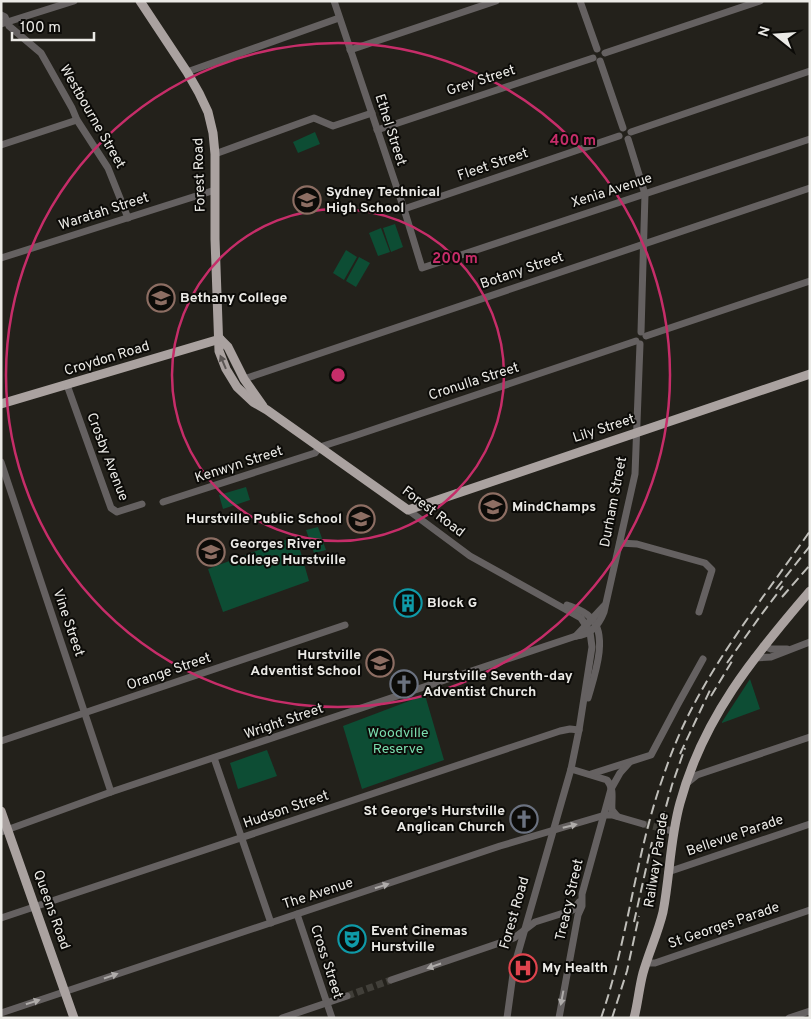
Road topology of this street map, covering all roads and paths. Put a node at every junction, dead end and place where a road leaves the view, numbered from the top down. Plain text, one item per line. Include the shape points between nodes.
1 (74, 1) edge
2 (140, 1) edge
3 (334, 1) edge
4 (496, 1) edge
5 (580, 1) edge
6 (760, 1) edge
7 (1, 14) edge
8 (339, 18) junction
9 (4, 23) edge
10 (350, 50) junction
11 (597, 50) junction
12 (605, 53) junction
13 (597, 59) junction
14 (810, 71) edge
15 (187, 72) junction
16 (372, 113) junction
17 (77, 120) junction
18 (623, 128) junction
19 (377, 130) junction
20 (619, 136) junction
21 (629, 136) junction
22 (810, 139) edge
23 (1, 145) edge
24 (215, 154) junction
25 (810, 188) edge
26 (215, 190) junction
27 (645, 194) junction
28 (404, 209) junction
29 (128, 218) junction
30 (644, 243) junction
31 (1, 258) edge
32 (422, 268) joint
33 (810, 281) edge
34 (643, 334) junction
35 (220, 339) junction
36 (638, 342) junction
37 (810, 374) edge
38 (244, 379) junction
39 (67, 385) junction
40 (1, 404) edge
41 (267, 410) junction
42 (637, 433) junction
43 (320, 447) junction
44 (1, 462) edge
45 (163, 502) dead end
46 (142, 504) dead end
47 (408, 510) junction
48 (620, 542) junction
49 (810, 591) edge
50 (539, 594) junction
51 (606, 604) junction
52 (700, 612) dead end
53 (592, 619) junction
54 (345, 626) dead end
55 (597, 626) junction
56 (588, 628) junction
57 (810, 642) edge
58 (763, 646) junction
59 (790, 649) junction
60 (754, 658) junction
61 (704, 659) dead end
62 (85, 713) junction
63 (579, 730) junction
64 (810, 737) edge
65 (1, 741) edge
66 (574, 755) junction
67 (214, 758) junction
68 (629, 763) junction
69 (693, 765) junction
70 (610, 767) junction
71 (571, 769) junction
72 (712, 770) junction
73 (588, 774) junction
74 (618, 778) junction
75 (686, 783) junction
76 (611, 789) junction
77 (111, 792) junction
78 (1, 812) edge
79 (605, 815) junction
80 (622, 819) junction
81 (587, 821) junction
82 (643, 824) tunnel mouth
83 (810, 824) edge
84 (554, 830) junction
85 (4, 831) edge
86 (241, 839) junction
87 (598, 839) junction
88 (668, 872) junction
89 (582, 894) junction
90 (35, 907) junction
91 (810, 910) edge
92 (297, 914) junction
93 (1, 918) edge
94 (271, 923) junction
95 (524, 930) junction
96 (646, 963) junction
97 (391, 980) tunnel mouth
98 (65, 992) junction
99 (347, 996) tunnel mouth
100 (326, 1003) junction
101 (810, 1011) edge
102 (1, 1013) edge
103 (506, 1017) edge
104 (74, 1018) edge
105 (282, 1018) edge
106 (332, 1018) edge
107 (558, 1018) edge
108 (634, 1018) edge
109 (789, 1018) edge

1 - 9 street
2 - 15 main road, Forest Road
3 - 8 street, Ethel Street
4 - 10 street
5 - 11 street
6 - 12 street
7 - 9 street, Westbourne Street
8 - 10 street, Ethel Street
8 - 15 street
9 - 17 street, Westbourne Street via 40,53
10 - 16 street, Ethel Street
11 - 12 street
11 - 13 street via 594,52
12 - 13 street via 605,57
13 - 18 street
13 - 19 street, Grey Street
14 - 21 street
15 - 24 main road, Forest Road via 208,112
16 - 19 street, Ethel Street
16 - 24 street via 333,126 314,118
17 - 23 street
17 - 29 street, Westbourne Street via 108,168
18 - 20 street
18 - 21 street via 628,129
19 - 28 street, Ethel Street
20 - 21 street via 624,140
20 - 28 street, Fleet Street
21 - 27 street
22 - 27 street, Xenia Avenue
24 - 26 main road, Forest Road
25 - 30 street, Botany Street
26 - 29 street, Waratah Street
26 - 35 main road, Forest Road
27 - 30 street
27 - 32 street, Xenia Avenue
28 - 32 street, Ethel Street
29 - 31 street, Waratah Street
30 - 34 street
30 - 38 street, Botany Street
33 - 34 street
34 - 36 street via 636,335
35 - 38 main road, Forest Road via 228,347
35 - 39 main road, Croydon Road
41 -> 35 main road, Forest Road via 253,402 234,383 219,351
36 - 42 street, Durham Street
36 - 43 street, Cronulla Street
37 - 42 main road, Lily Street
38 - 41 main road, Forest Road
39 - 40 main road, Croydon Road
39 - 46 street, Crosby Avenue via 111,508 117,512
41 - 43 main road, Forest Road
42 - 47 main road, Lily Street
42 - 48 street, Durham Street via 635,474
43 - 45 street, Kenwyn Street via 307,456
43 - 47 main road, Forest Road
44 - 62 street, Vine Street
47 - 50 street, Forest Road via 470,556
48 - 51 street, Durham Street
48 - 52 street via 705,563 710,567 711,576
49 - 58 main road, Railway Parade
50 - 53 street, Forest Road via 579,610
50 - 56 street, Forest Road via 581,618
51 - 53 street
51 - 55 street, Durham Street
53 - 55 street, Forest Road
53 - 56 street
54 - 62 street, Orange Street
55 - 56 street
55 - 63 street, Forest Road via 600,640 598,656
56 - 63 street, Forest Road via 592,647
56 - 67 street, Wright Street via 576,636
57 - 59 street
58 - 59 street
58 - 60 main road, Railway Parade
59 - 60 street via 771,658
60 - 69 main road, Railway Parade via 720,707
61 - 68 street via 656,749 648,757
62 - 65 street, Orange Street
62 - 77 street, Vine Street
63 - 66 street, Forest Road
63 - 86 street, Hudson Street via 560,731
64 - 72 street
66 - 71 street, Forest Road
66 - 73 street via 578,765
67 - 77 street, Wright Street
67 - 86 street
68 - 70 street
68 - 74 street, Treacy Street
69 - 72 street
69 - 75 main road, Railway Parade
70 - 73 street
70 - 74 street
71 - 73 street
71 - 84 street, Forest Road
72 - 75 street
73 - 76 street via 607,780
74 - 76 street, Treacy Street
75 - 88 main road, Railway Parade via 669,830
76 - 79 street, Treacy Street
76 - 80 street via 613,812
77 - 85 street, Wright Street
78 - 85 main road, Queens Road
79 - 80 street
79 - 81 street, The Avenue
79 - 87 street, Treacy Street
80 - 82 street
80 - 87 street via 608,822
84 -> 81 street, The Avenue
81 - 87 street via 599,831
83 - 88 street, Bellevue Parade
92 -> 84 street, The Avenue
84 - 95 street, Forest Road
85 - 90 main road, Queens Road
86 - 90 street, Hudson Street
86 - 94 street
87 - 89 street, Treacy Street
88 - 96 main road, Railway Parade via 662,912
89 - 95 street via 573,910 535,922
89 -> 107 street, Treacy Street
90 - 93 street, Hudson Street
90 - 98 main road, Queens Road
91 - 96 street, St Georges Parade via 655,963
92 - 94 street, The Avenue
92 - 100 street, Cross Street
98 -> 94 street, The Avenue
95 -> 97 street via 509,940
95 - 103 street, Forest Road
96 - 108 main road, Railway Parade
102 -> 98 street, The Avenue
98 - 104 main road, Queens Road
99 - 100 street
100 - 105 street
100 - 106 street, Cross Street
101 - 109 street

